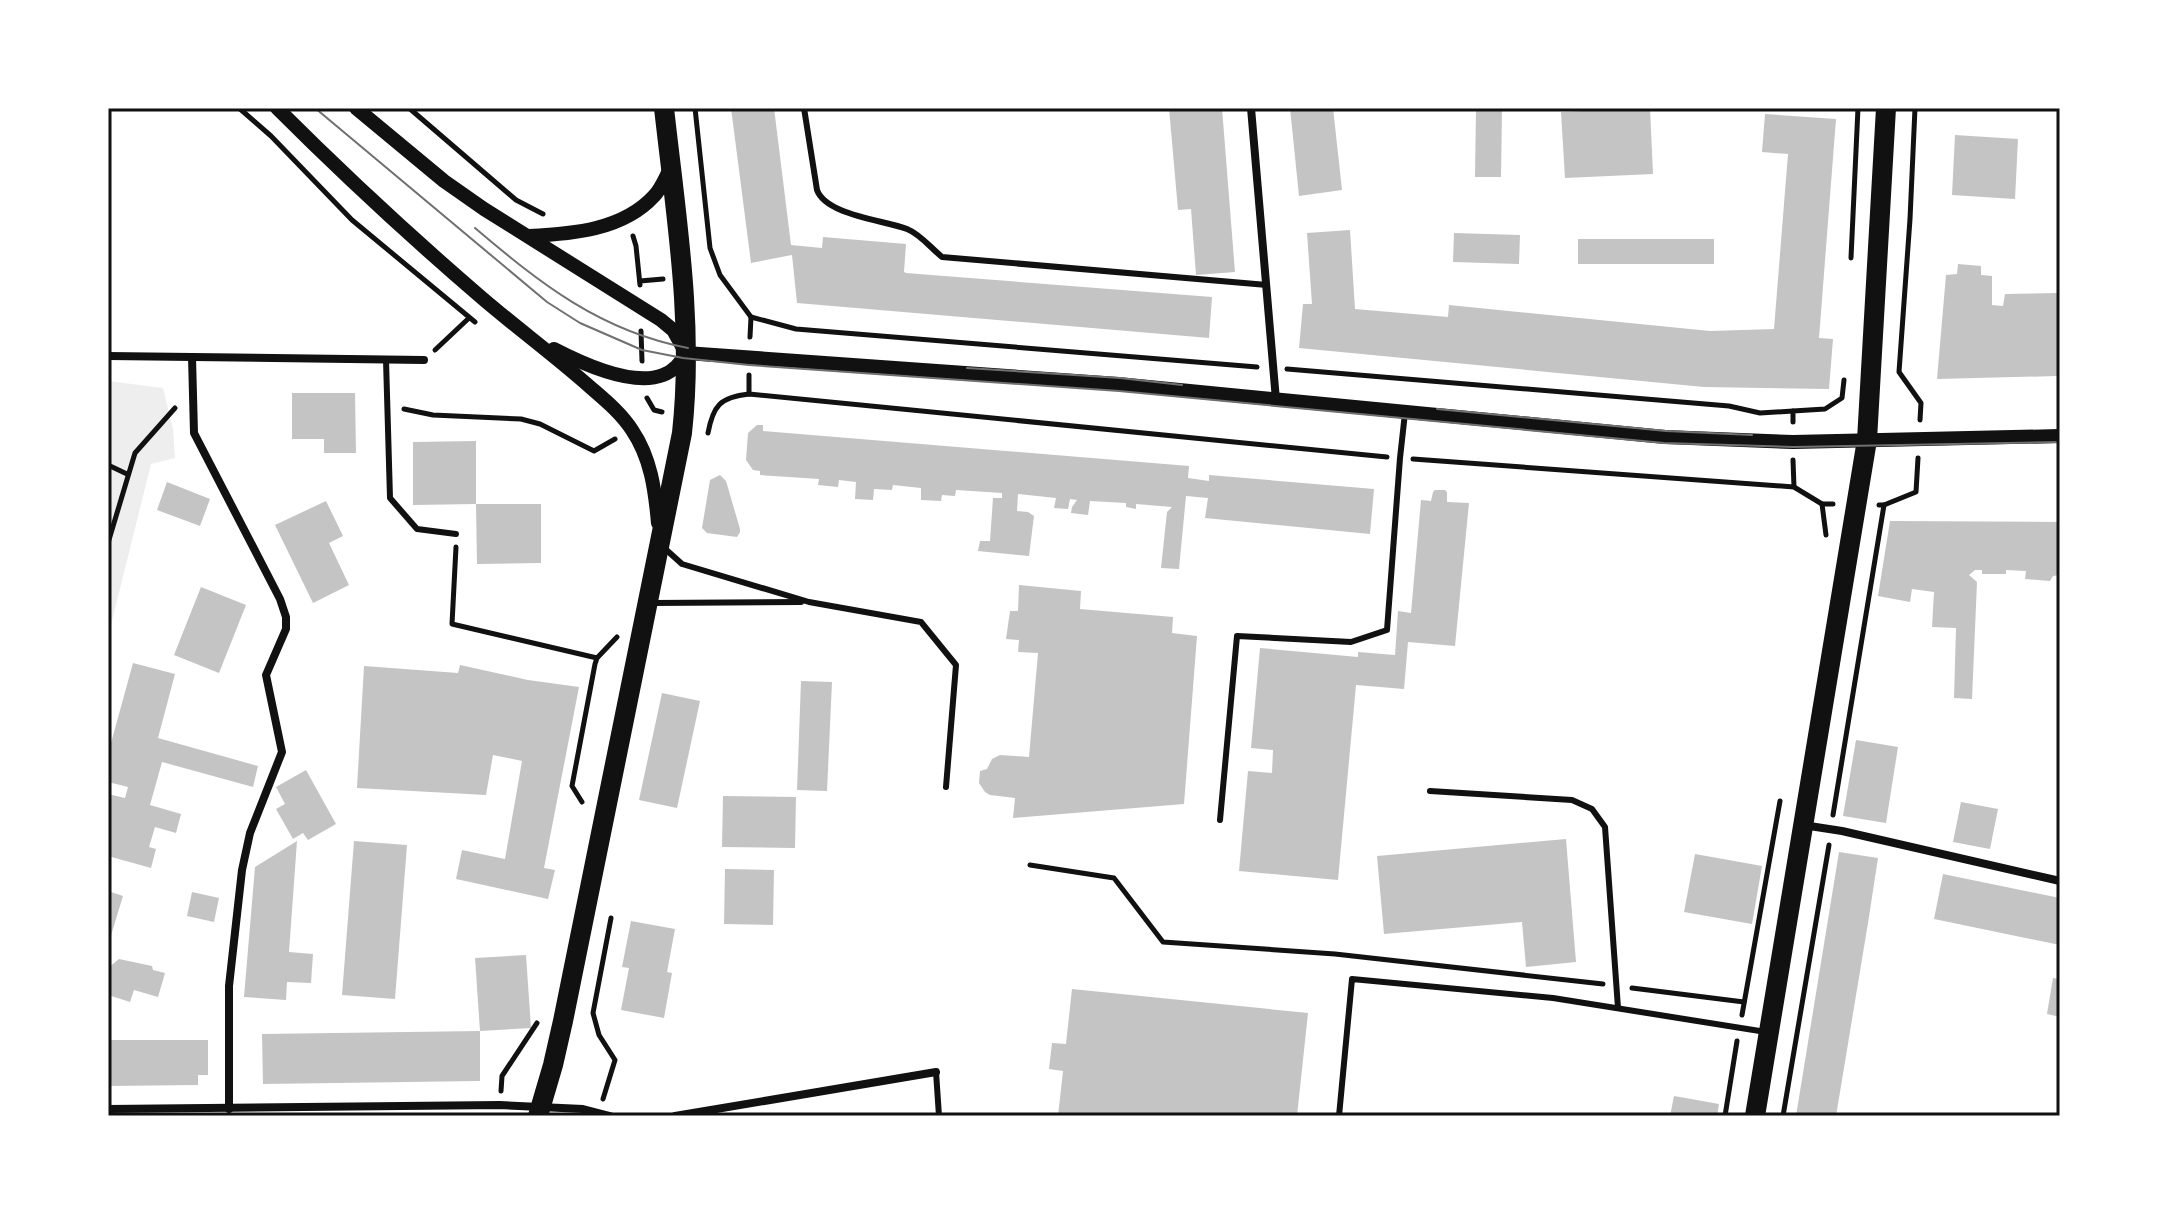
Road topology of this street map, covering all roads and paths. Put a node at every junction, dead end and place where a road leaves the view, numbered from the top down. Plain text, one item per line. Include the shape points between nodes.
1 (239, 108) edge
2 (277, 108) edge
3 (356, 108) edge
4 (409, 108) edge
5 (664, 108) edge
6 (695, 108) edge
7 (804, 108) edge
8 (1251, 108) edge
9 (1858, 108) edge
10 (1886, 108) edge
11 (1915, 108) edge
12 (670, 169) junction
13 (537, 212) dead end
14 (528, 237) junction
15 (1851, 267) dead end
16 (1267, 285) junction
17 (751, 317) dead end
18 (521, 330) junction
19 (686, 353) junction
20 (108, 356) edge
21 (192, 357) junction
22 (386, 360) junction
23 (424, 360) joint
24 (1844, 378) dead end
25 (193, 398) junction
26 (1276, 400) junction
27 (387, 406) junction
28 (1405, 413) junction
29 (708, 434) dead end
30 (2060, 436) edge
31 (1919, 438) junction
32 (1867, 440) junction
33 (1793, 442) junction
34 (618, 444) dead end
35 (1400, 458) junction
36 (108, 465) edge
37 (127, 474) junction
38 (1822, 504) dead end
39 (1884, 505) dead end
40 (456, 534) joint
41 (1826, 538) dead end
42 (108, 543) edge
43 (660, 543) junction
44 (809, 602) junction
45 (647, 603) junction
46 (619, 623) dead end
47 (597, 658) junction
48 (946, 787) dead end
49 (1783, 789) dead end
50 (1430, 791) dead end
51 (580, 814) dead end
52 (1220, 820) dead end
53 (1803, 825) junction
54 (1030, 865) dead end
55 (2060, 881) edge
56 (613, 908) dead end
57 (1618, 986) junction
58 (1744, 1002) junction
59 (1618, 1008) junction
60 (537, 1022) dead end
61 (1740, 1028) junction
62 (1768, 1032) junction
63 (936, 1072) joint
64 (500, 1105) junction
65 (108, 1109) edge
66 (229, 1109) junction
67 (539, 1112) edge
68 (599, 1114) junction
69 (610, 1116) edge
70 (675, 1116) edge
71 (939, 1116) edge
72 (1339, 1116) edge
73 (1725, 1116) edge
74 (1755, 1116) edge

1 - 23 path via 352,220 469,318
2 - 18 street
3 - 14 street via 444,181
4 - 13 path
5 - 12 main road
6 - 17 path via 710,248 720,275
7 - 16 lane via 820,198 857,216 910,230 942,257
8 - 16 street
9 - 15 path
10 - 32 main road
11 - 31 path via 1899,372 1921,403
12 - 14 street via 656,195 633,215 566,234
12 - 19 main road
14 - 19 street via 661,320
16 - 26 street
18 - 19 street via 591,366 642,378 673,370
18 - 43 street via 632,429 656,492
19 - 26 street
19 - 43 main road via 682,433
20 - 21 street
21 - 22 street
21 - 25 street
22 - 23 street
22 - 27 lane
24 - 33 path via 1842,398 1825,409 1793,411
25 - 37 path via 174,409 135,453
25 - 66 street via 194,433 286,617 266,675 282,752 250,833 242,870 229,986
26 - 28 street
27 - 34 path via 433,415 521,419 594,451 615,439
27 - 40 lane via 390,498 417,529
28 - 33 street via 1641,435
28 - 35 lane
29 - 35 path via 719,402 749,394
30 - 31 street
31 - 32 street
31 - 39 path via 1916,492
32 - 33 street
32 - 53 main road
33 - 35 path via 1794,487
35 - 52 lane via 1387,630 1351,642 1237,636
36 - 37 path
37 - 42 path
38 - 41 path
40 - 47 path via 452,624
43 - 44 lane via 682,564
43 - 45 main road
44 - 45 lane
44 - 48 lane via 921,622 956,665
45 - 67 main road via 563,1021
46 - 47 path via 616,638
47 - 51 path via 572,786 582,801
49 - 58 path
50 - 57 lane via 1572,800 1592,809 1605,827
53 - 55 street
53 - 62 main road
54 - 57 path via 1114,878 1163,942 1335,954
56 - 68 path via 593,1013 615,1060
57 - 58 path
57 - 59 lane
58 - 61 path
59 - 61 lane
59 - 72 lane via 1352,979
60 - 64 path via 502,1076
61 - 62 lane
61 - 73 path
62 - 74 main road
63 - 70 street
63 - 71 lane
64 - 66 street
64 - 67 street
65 - 66 street
67 - 68 street via 583,1109
68 - 69 street

